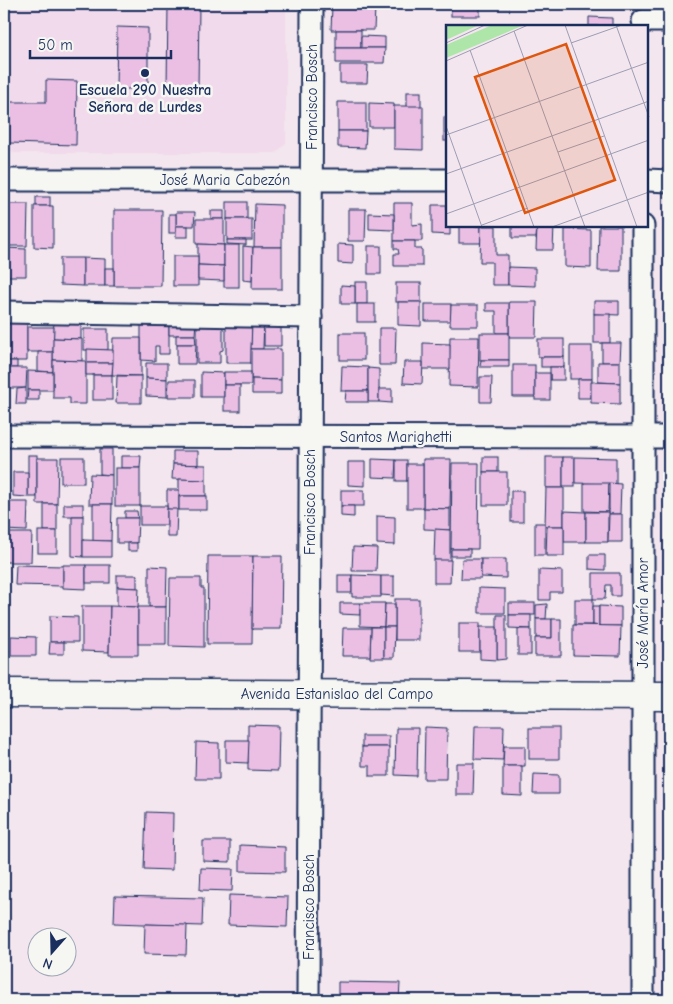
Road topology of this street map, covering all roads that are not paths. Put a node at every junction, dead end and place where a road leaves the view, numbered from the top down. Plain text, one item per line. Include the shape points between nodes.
1 (312, 4) edge
2 (643, 17) edge
3 (669, 21) edge
4 (4, 180) edge
5 (311, 180) junction
6 (446, 180) edge
7 (648, 180) edge
8 (669, 180) edge
9 (643, 228) edge
10 (4, 312) edge
11 (311, 317) junction
12 (4, 436) edge
13 (310, 436) junction
14 (643, 437) junction
15 (669, 437) edge
16 (4, 693) edge
17 (309, 694) junction
18 (656, 696) edge
19 (308, 1000) edge
20 (643, 1000) edge

1 - 5 street, Francisco Bosch
2 - 3 street
4 - 5 street, José Maria Cabezón
5 - 6 street, José Maria Cabezón
5 - 11 street, Francisco Bosch
7 - 8 street
9 - 14 street, José María Amor
10 - 11 street
11 - 13 street, Francisco Bosch
12 - 13 street, Santos Marighetti
13 - 14 street, Santos Marighetti
13 - 17 street, Francisco Bosch
14 - 15 street, Santos Marighetti
14 - 18 street, José María Amor
16 - 17 main road, Avenida Estanislao del Campo
17 - 18 main road, Avenida Estanislao del Campo
17 - 19 street, Francisco Bosch
18 - 20 street, José María Amor

